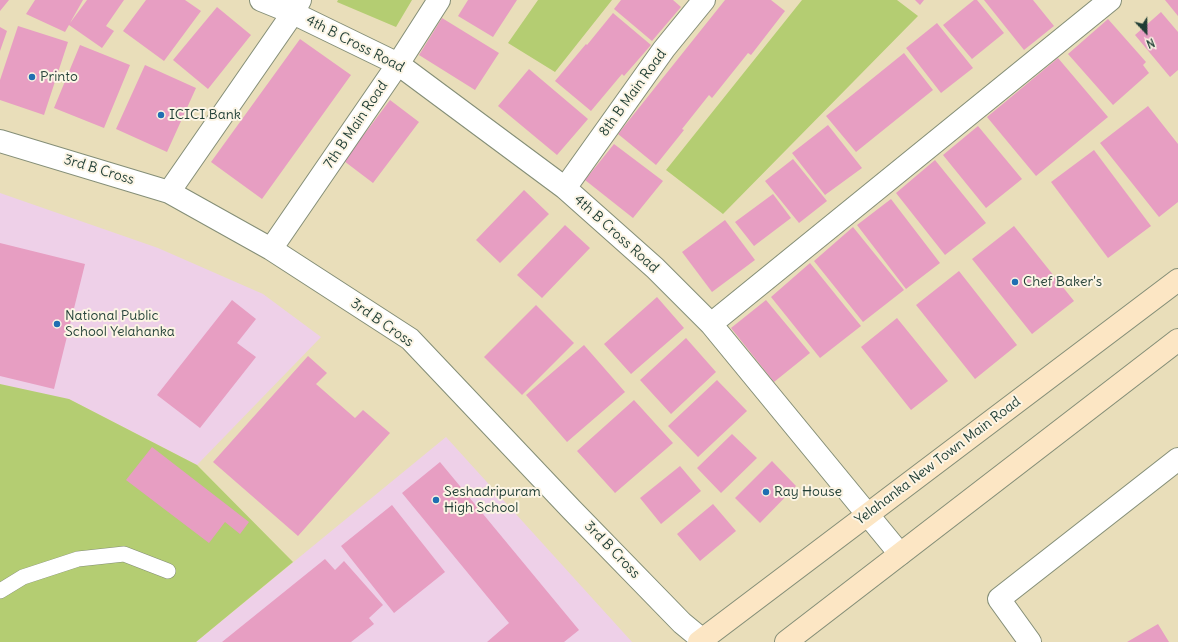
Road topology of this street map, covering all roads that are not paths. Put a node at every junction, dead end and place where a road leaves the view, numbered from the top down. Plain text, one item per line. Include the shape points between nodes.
1 (260, 0) edge
2 (439, 0) edge
3 (704, 0) edge
4 (1110, 0) edge
5 (297, 7) edge
6 (398, 64) junction
7 (0, 140) edge
8 (565, 188) junction
9 (169, 192) junction
10 (271, 249) junction
11 (1178, 280) edge
12 (711, 324) junction
13 (1178, 340) edge
14 (1178, 459) edge
15 (866, 515) junction
16 (900, 554) junction
17 (168, 571) dead end
18 (0, 592) edge
19 (791, 640) edge
20 (702, 641) edge
21 (1030, 642) edge

1 - 5 street, 4th B Cross Road
2 - 6 street, 7th B Main Road
3 - 8 street, 8th B Main Road via 664,49
4 - 12 street
5 - 6 street, 4th B Cross Road
5 - 9 street
6 - 8 street, 4th B Cross Road
6 - 10 street, 7th B Main Road
7 - 9 street, 3rd B Cross
8 - 12 street, 4th B Cross Road via 655,268
9 - 10 street, 3rd B Cross
10 - 20 street, 3rd B Cross via 410,339
11 - 15 main road, Yelahanka New Town Main Road
12 - 15 street, 4th B Cross Road
13 - 16 main road
14 - 21 street via 999,599
15 - 16 street, 4th B Cross Road
15 - 20 main road, Yelahanka New Town Main Road
16 - 19 main road
17 - 18 lane via 124,554 78,559 23,577

